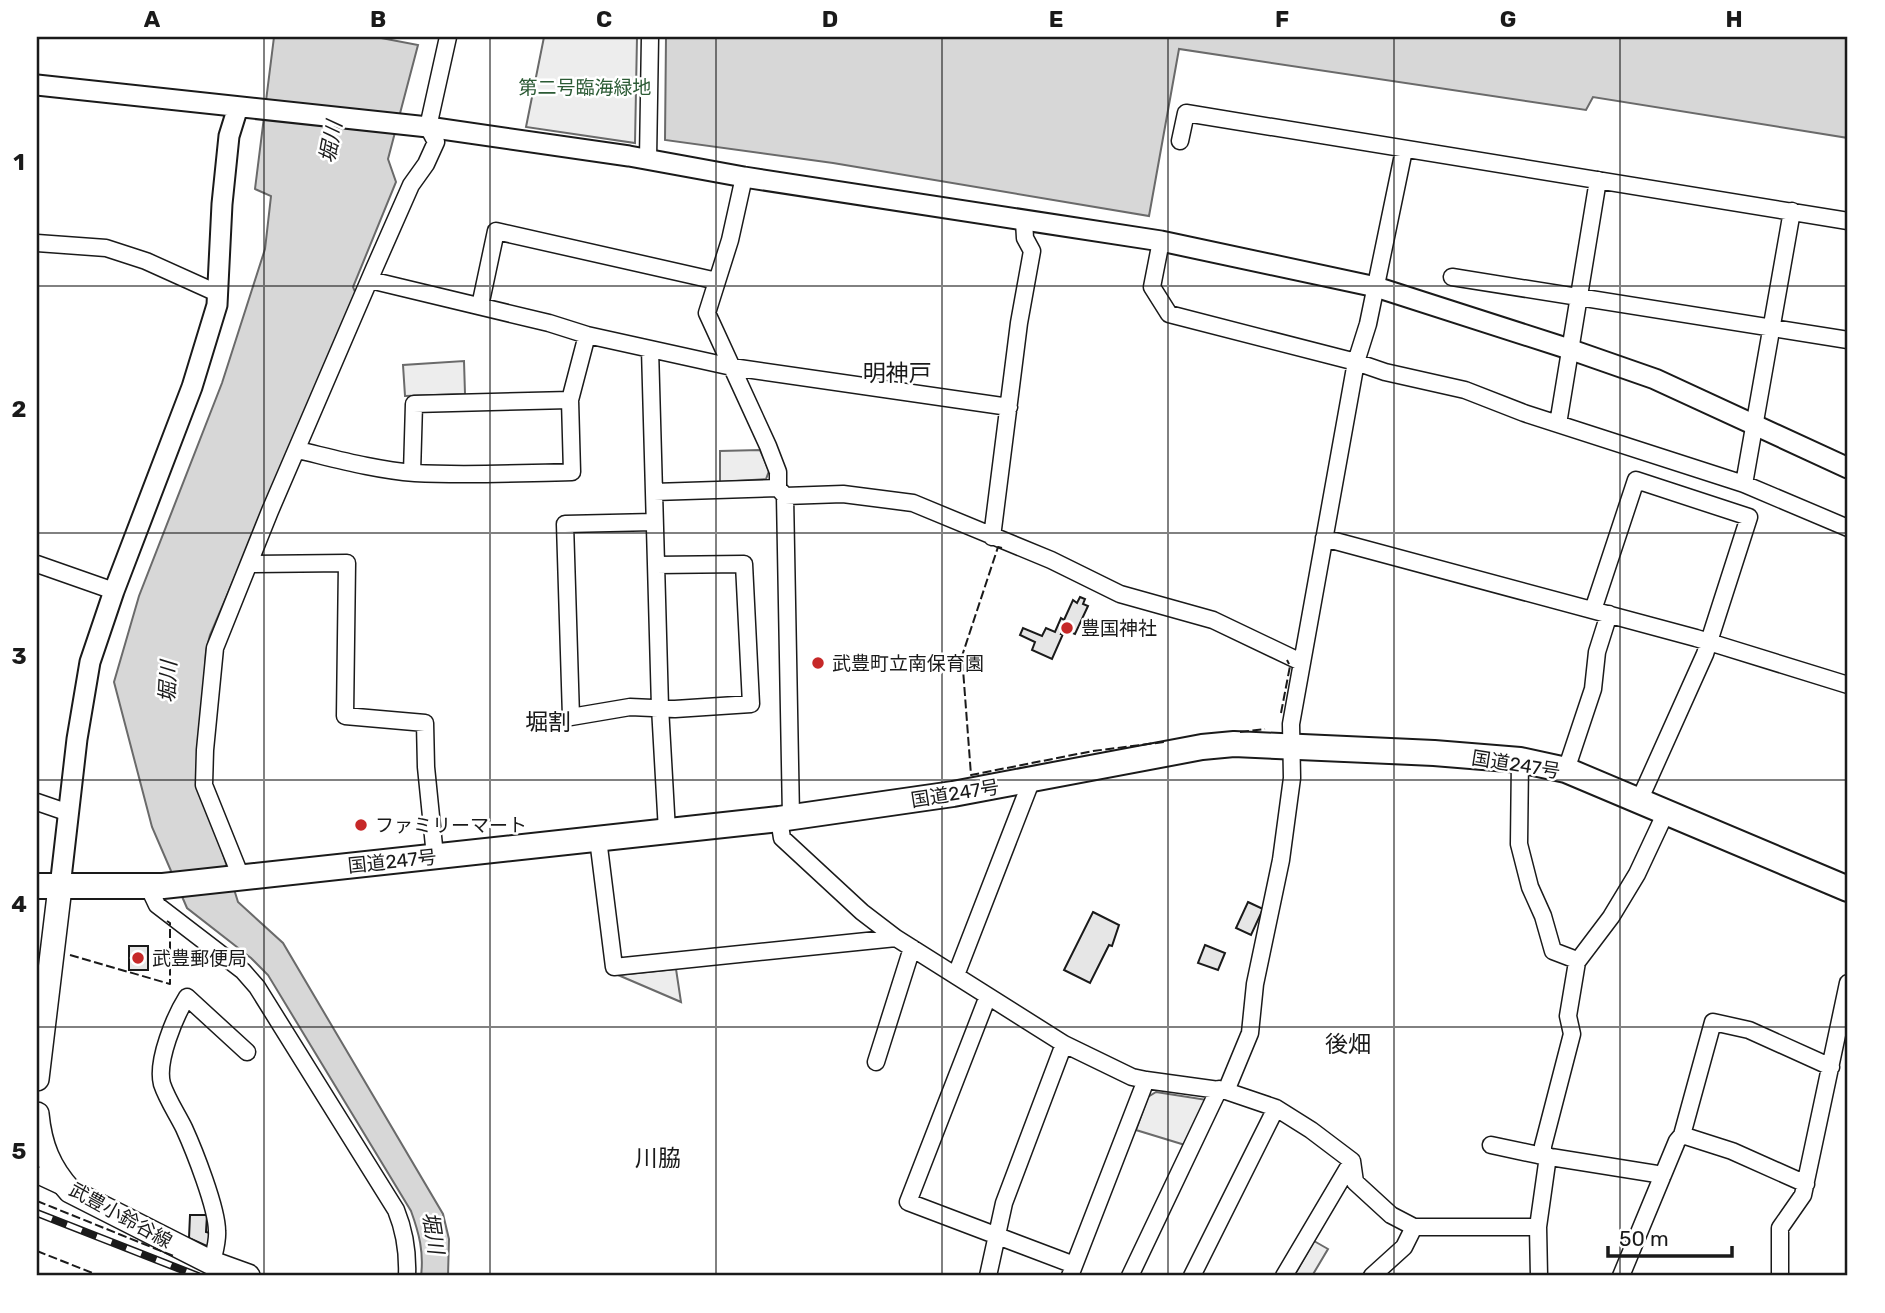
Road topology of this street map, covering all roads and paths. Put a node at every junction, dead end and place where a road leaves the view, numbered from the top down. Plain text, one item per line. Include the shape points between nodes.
1 (448, 37) edge
2 (650, 37) edge
3 (37, 85) edge
4 (238, 107) junction
5 (428, 127) junction
6 (1180, 141) dead end
7 (1404, 150) junction
8 (648, 159) junction
9 (744, 177) junction
10 (1598, 180) junction
11 (1792, 212) junction
12 (1024, 221) junction
13 (1848, 221) edge
14 (1161, 241) junction
15 (37, 243) edge
16 (1451, 277) dead end
17 (370, 281) junction
18 (717, 281) junction
19 (1376, 287) junction
20 (217, 293) junction
21 (1578, 297) junction
22 (480, 306) junction
23 (1772, 328) junction
24 (587, 335) junction
25 (1848, 340) edge
26 (650, 349) junction
27 (1569, 349) junction
28 (1356, 362) junction
29 (732, 367) junction
30 (570, 400) junction
31 (1009, 407) junction
32 (1558, 424) junction
33 (1756, 424) junction
34 (298, 450) junction
35 (1848, 468) edge
36 (412, 473) junction
37 (1744, 484) junction
38 (654, 492) junction
39 (781, 492) junction
40 (654, 522) junction
41 (1848, 528) edge
42 (992, 537) junction
43 (1324, 538) junction
44 (37, 564) edge
45 (251, 564) junction
46 (656, 565) junction
47 (114, 591) junction
48 (1601, 612) junction
49 (1708, 642) junction
50 (1301, 662) junction
51 (1848, 685) edge
52 (660, 707) junction
53 (1292, 745) junction
54 (1520, 760) junction
55 (1566, 770) junction
56 (1032, 779) junction
57 (1639, 801) junction
58 (37, 802) edge
59 (1666, 812) junction
60 (69, 813) junction
61 (785, 818) junction
62 (667, 831) junction
63 (598, 839) junction
64 (435, 856) junction
65 (237, 877) junction
66 (48, 886) edge
67 (155, 886) junction
68 (1848, 889) edge
69 (896, 938) junction
70 (912, 948) junction
71 (1577, 962) junction
72 (956, 975) junction
73 (1848, 983) edge
74 (988, 996) junction
75 (1064, 1045) junction
76 (247, 1052) dead end
77 (876, 1062) dead end
78 (1830, 1067) junction
79 (37, 1079) edge
80 (1146, 1080) junction
81 (1222, 1090) junction
82 (1276, 1108) junction
83 (1682, 1135) junction
84 (39, 1143) edge
85 (1491, 1145) dead end
86 (1545, 1156) junction
87 (1352, 1161) junction
88 (1663, 1175) junction
89 (1806, 1184) junction
90 (1414, 1227) junction
91 (1538, 1227) junction
92 (996, 1236) junction
93 (212, 1263) junction
94 (1072, 1270) edge
95 (248, 1276) edge
96 (407, 1276) edge
97 (988, 1276) edge
98 (1130, 1276) edge
99 (1192, 1276) edge
100 (1284, 1276) edge
101 (1372, 1276) edge
102 (1539, 1276) edge
103 (1621, 1276) edge
104 (1780, 1276) edge

1 - 5 street
2 - 8 street
3 - 4 street
4 - 5 street
4 - 20 street via 229,136
5 - 8 street
5 - 17 street via 436,142 411,185
6 - 7 street via 1186,113
7 - 10 street
7 - 19 street
8 - 9 street
9 - 12 street
9 - 18 street
10 - 11 street
10 - 21 street
11 - 13 street
11 - 23 street
12 - 14 street
12 - 31 street via 1032,251
14 - 19 street
14 - 28 street via 1152,287 1169,314
15 - 20 street via 106,248
16 - 21 street
17 - 22 street
17 - 34 street
18 - 22 street via 495,232
18 - 29 street via 707,313
19 - 27 street
19 - 28 street
20 - 47 street via 211,330 192,387
21 - 23 street
21 - 27 street
22 - 24 street
23 - 25 street
23 - 33 street
24 - 26 street
24 - 30 street
26 - 29 street
26 - 38 street
27 - 32 street
27 - 33 street via 1656,379
28 - 32 street via 1465,390
28 - 43 street
29 - 31 street
29 - 39 street via 773,459
30 - 36 street via 414,404
30 - 36 street via 572,472
31 - 42 street
32 - 37 street
33 - 35 street
33 - 37 street
34 - 36 street
34 - 45 street
37 - 41 street
38 - 39 street
38 - 40 street
39 - 42 street via 913,503
39 - 61 street
40 - 46 street
40 - 52 street via 565,524 571,717
42 - 50 street via 1051,559 1120,594 1213,620
43 - 48 street
43 - 50 street
44 - 47 street
45 - 64 street via 347,563 345,716 425,723
45 - 65 street via 215,648 205,750 204,785
46 - 52 street
46 - 52 street via 744,564 751,704
47 - 60 street via 90,662
48 - 49 street
48 - 49 street via 1636,480 1749,517
48 - 55 street via 1593,690
49 - 51 street
49 - 57 street
50 - 53 street
52 - 62 street
53 - 54 highway, 国道247号
53 - 56 highway, 国道247号 via 1202,747
53 - 81 street via 1281,860 1255,984 1250,1033
54 - 55 highway, 国道247号
54 - 71 street via 1519,844 1527,876 1553,951
55 - 57 highway, 国道247号
56 - 61 highway, 国道247号
56 - 72 street
57 - 59 highway, 国道247号
58 - 60 street
59 - 68 highway, 国道247号
59 - 71 street via 1637,874
60 - 66 street
61 - 62 highway, 国道247号
61 - 69 street via 782,838
62 - 63 highway, 国道247号
63 - 64 highway, 国道247号
63 - 69 street via 614,967
64 - 65 highway, 国道247号
65 - 67 highway, 国道247号
66 - 67 highway, 国道247号
66 - 79 main road
67 - 96 street via 157,905 257,987 396,1210 404,1228
69 - 70 street
70 - 72 street
70 - 77 street
71 - 86 street via 1567,1017 1572,1034 1543,1146
72 - 74 street
73 - 78 street
74 - 75 street
74 - 92 street via 908,1202
75 - 80 street
75 - 92 street via 1004,1203
76 - 93 street via 187,997 178,1010 161,1070 162,1084 191,1144 213,1210 218,1231
78 - 83 street via 1749,1030 1713,1022
78 - 89 street
80 - 81 street
80 - 94 street
81 - 82 street
81 - 98 street
82 - 87 street
82 - 99 street
83 - 88 street
83 - 89 street
84 - 93 main road, 武豊小鈴谷線 via 56,1175 71,1191
85 - 86 street
86 - 88 street
86 - 91 street
87 - 90 street via 1355,1182 1391,1215
87 - 100 street
88 - 103 street
89 - 104 street via 1780,1228
90 - 91 street
90 - 101 street via 1404,1247
91 - 102 street
92 - 94 street
92 - 97 street
93 - 95 main road, 武豊小鈴谷線

